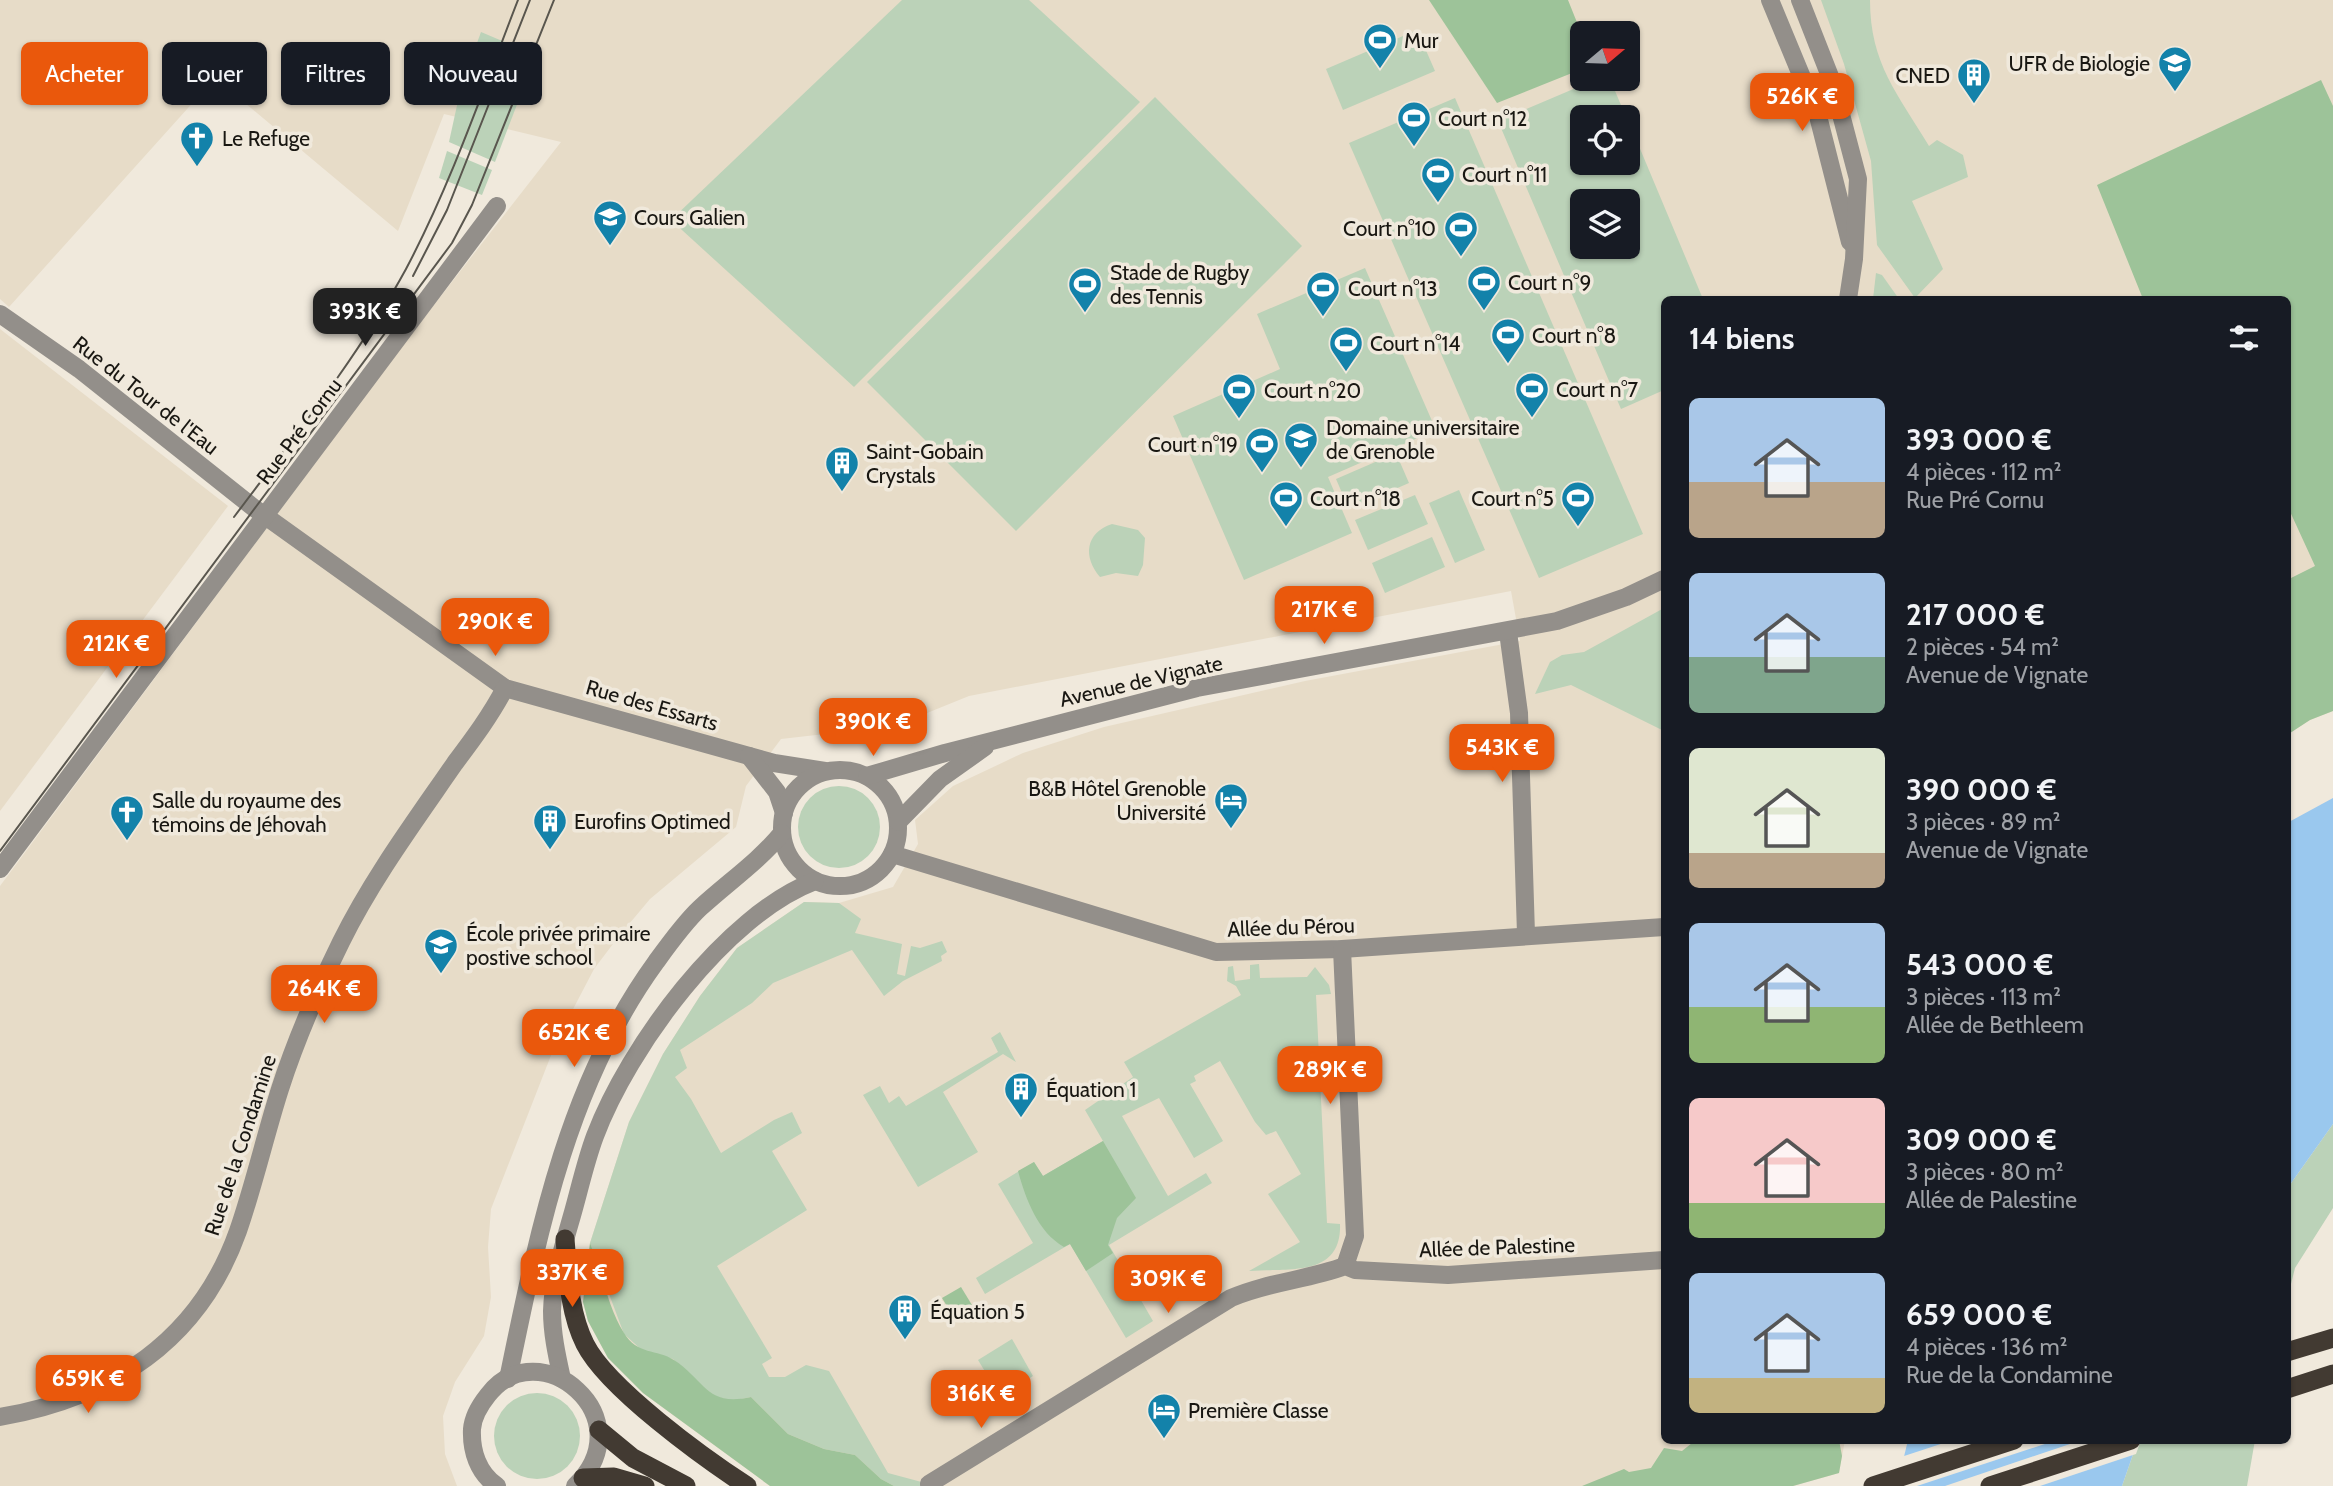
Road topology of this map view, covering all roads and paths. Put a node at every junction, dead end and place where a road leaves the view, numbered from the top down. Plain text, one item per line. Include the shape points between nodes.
1 (1770, 0) edge
2 (1800, 0) edge
3 (497, 206) dead end
4 (1854, 259) junction
5 (1848, 296) edge
6 (0, 314) edge
7 (263, 514) junction
8 (1661, 580) edge
9 (1508, 632) junction
10 (505, 688) junction
11 (994, 741) junction
12 (749, 756) junction
13 (825, 771) junction
14 (867, 776) junction
15 (784, 813) junction
16 (898, 821) junction
17 (782, 833) junction
18 (892, 854) junction
19 (0, 869) edge
20 (815, 880) junction
21 (1661, 927) edge
22 (1526, 934) junction
23 (1342, 949) junction
24 (565, 1239) junction
25 (1661, 1260) edge
26 (1345, 1266) junction
27 (2333, 1338) edge
28 (2291, 1351) edge
29 (2333, 1374) edge
30 (508, 1379) junction
31 (562, 1379) junction
32 (2291, 1388) edge
33 (0, 1417) edge
34 (599, 1430) junction
35 (2002, 1444) edge
36 (2119, 1444) edge
37 (579, 1482) edge
38 (929, 1484) edge
39 (496, 1486) edge
40 (645, 1486) edge
41 (687, 1486) edge
42 (747, 1486) edge
43 (1873, 1486) edge
44 (1990, 1486) edge

1 - 4 street via 1818,116
2 - 4 street via 1833,84 1858,179
3 - 7 street, Rue Pré Cornu
4 - 5 street
6 - 7 street, Rue du Tour de l'Eau via 79,369
7 - 10 street, Rue des Essarts
7 - 19 street, Rue Pré Cornu
8 - 9 street, Avenue de Vignate via 1557,621
9 - 11 street, Avenue de Vignate via 1197,688
9 - 22 street via 1519,713
10 - 12 street, Rue des Essarts
10 - 33 street, Rue de la Condamine via 341,940 281,1086 238,1231 196,1310 152,1354 102,1388 48,1408
11 - 14 street, Avenue de Vignate
11 - 16 street, Avenue de Vignate via 940,779
12 - 13 street, Rue des Essarts
12 - 15 street via 777,792
13 - 14 street via 839,769
13 - 15 street via 799,786
14 - 16 street via 888,795
15 - 17 street
16 - 18 street
17 - 20 street via 792,861
17 - 30 street via 697,911 655,964 582,1094 551,1187
18 - 20 street via 878,872 859,883 837,886
18 - 23 street, Allée du Pérou via 1216,952
20 - 24 street via 725,940 653,1032 595,1135
21 - 22 street, Allée du Pérou
22 - 23 street, Allée du Pérou
23 - 26 street via 1355,1236
24 - 31 street via 552,1310
24 - 42 highway via 576,1318 594,1358 613,1382
25 - 26 street, Allée de Palestine via 1448,1275
26 - 38 street, Allée de Palestine via 1313,1278 1261,1285 1231,1298
27 - 28 highway
29 - 32 highway
30 - 31 street via 544,1373
30 - 39 street via 491,1390 472,1425 478,1464
31 - 34 street via 591,1405
34 - 37 street via 596,1456
34 - 41 highway via 633,1458
35 - 43 highway
36 - 44 highway
37 - 40 highway via 614,1477

